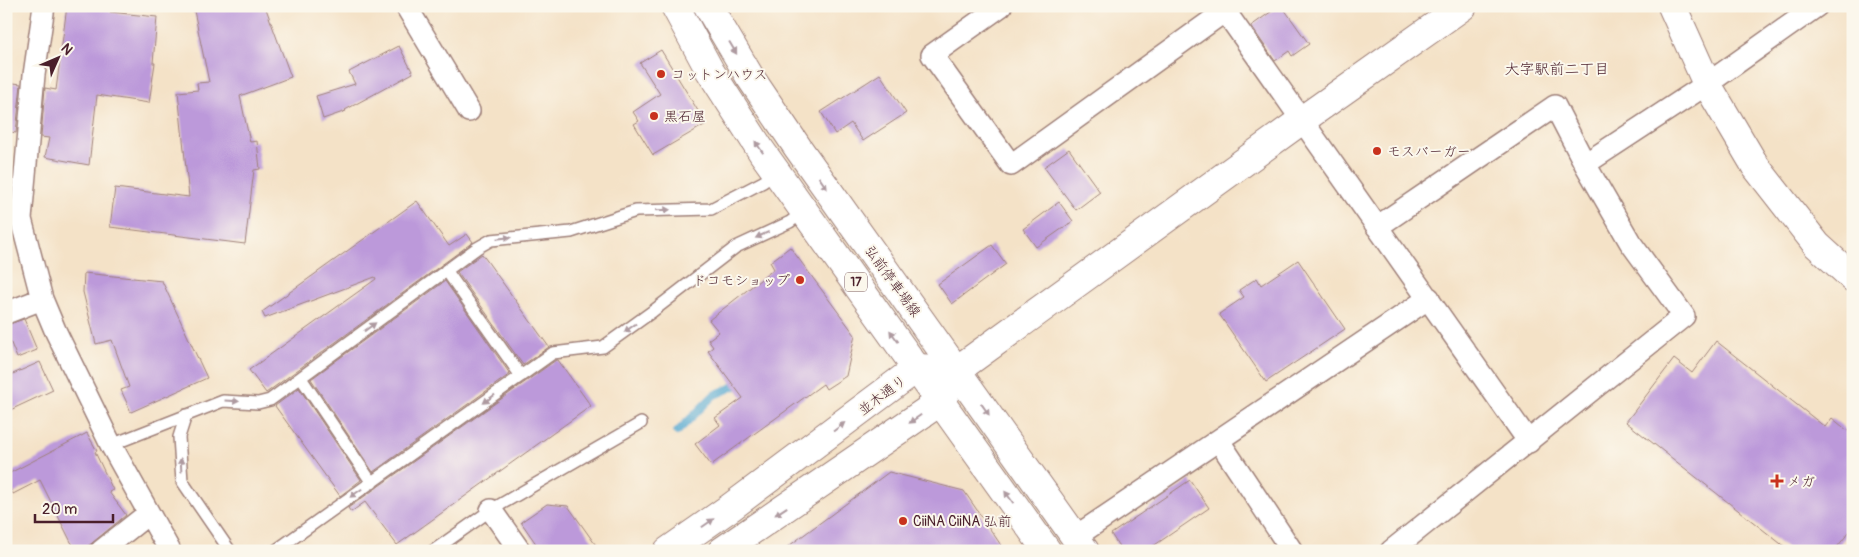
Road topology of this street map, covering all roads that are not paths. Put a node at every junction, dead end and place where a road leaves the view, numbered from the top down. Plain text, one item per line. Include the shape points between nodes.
1 (44, 6) edge
2 (406, 6) edge
3 (676, 6) edge
4 (708, 6) edge
5 (1001, 6) edge
6 (1462, 6) edge
7 (1672, 6) edge
8 (1817, 6) edge
9 (1229, 9) edge
10 (1708, 84) junction
11 (469, 111) dead end
12 (1302, 120) junction
13 (1584, 164) junction
14 (777, 172) junction
15 (804, 210) junction
16 (1377, 227) junction
17 (446, 270) junction
18 (1853, 278) edge
19 (1429, 298) junction
20 (42, 299) junction
21 (6, 313) edge
22 (918, 368) junction
23 (957, 370) junction
24 (521, 376) junction
25 (301, 378) junction
26 (941, 401) junction
27 (186, 415) junction
28 (641, 423) dead end
29 (1218, 441) junction
30 (1529, 442) junction
31 (111, 445) junction
32 (372, 482) junction
33 (491, 510) junction
34 (149, 513) junction
35 (1080, 544) edge
36 (101, 551) edge
37 (170, 551) edge
38 (230, 551) edge
39 (275, 551) edge
40 (433, 551) edge
41 (520, 551) edge
42 (668, 551) edge
43 (722, 551) edge
44 (1048, 551) edge
45 (1292, 551) edge
46 (1391, 551) edge

1 - 20 street via 21,219
2 - 11 street
14 -> 3 street, 17 via 710,71
4 -> 23 street, 弘前停車場線 / 17 via 750,77 798,148
5 - 9 street via 932,55 1011,165
6 - 12 street
7 - 10 street
8 - 10 street
9 - 12 street
10 - 13 street
10 - 18 street via 1756,167 1817,245
12 - 16 street
12 - 23 street
13 - 16 street via 1555,106
13 - 30 street via 1630,242 1684,316
14 - 15 street, 17
17 -> 14 lane via 491,240 571,232 636,211 711,209
22 -> 15 street, 17
15 -> 24 lane via 790,222 736,247 603,347 553,353
16 - 19 street
17 - 24 lane
25 -> 17 lane
19 - 29 street
19 - 30 street
20 - 21 street
20 - 31 street
22 - 23 street, 並木通り
22 - 26 street, 17
42 -> 22 street, 並木通り via 731,508
23 - 26 street
23 -> 35 street, 弘前停車場線 / 17
24 -> 32 lane
27 -> 25 lane via 223,400 258,403 270,400
25 - 32 lane
26 -> 43 street
44 -> 26 street, 17
27 - 31 lane
38 -> 27 lane via 182,481 179,438
28 - 33 lane
29 - 35 street
29 - 45 street
30 - 46 street
31 - 34 street
32 -> 39 lane
33 - 40 lane
33 - 41 street
34 - 36 street
34 - 37 street

